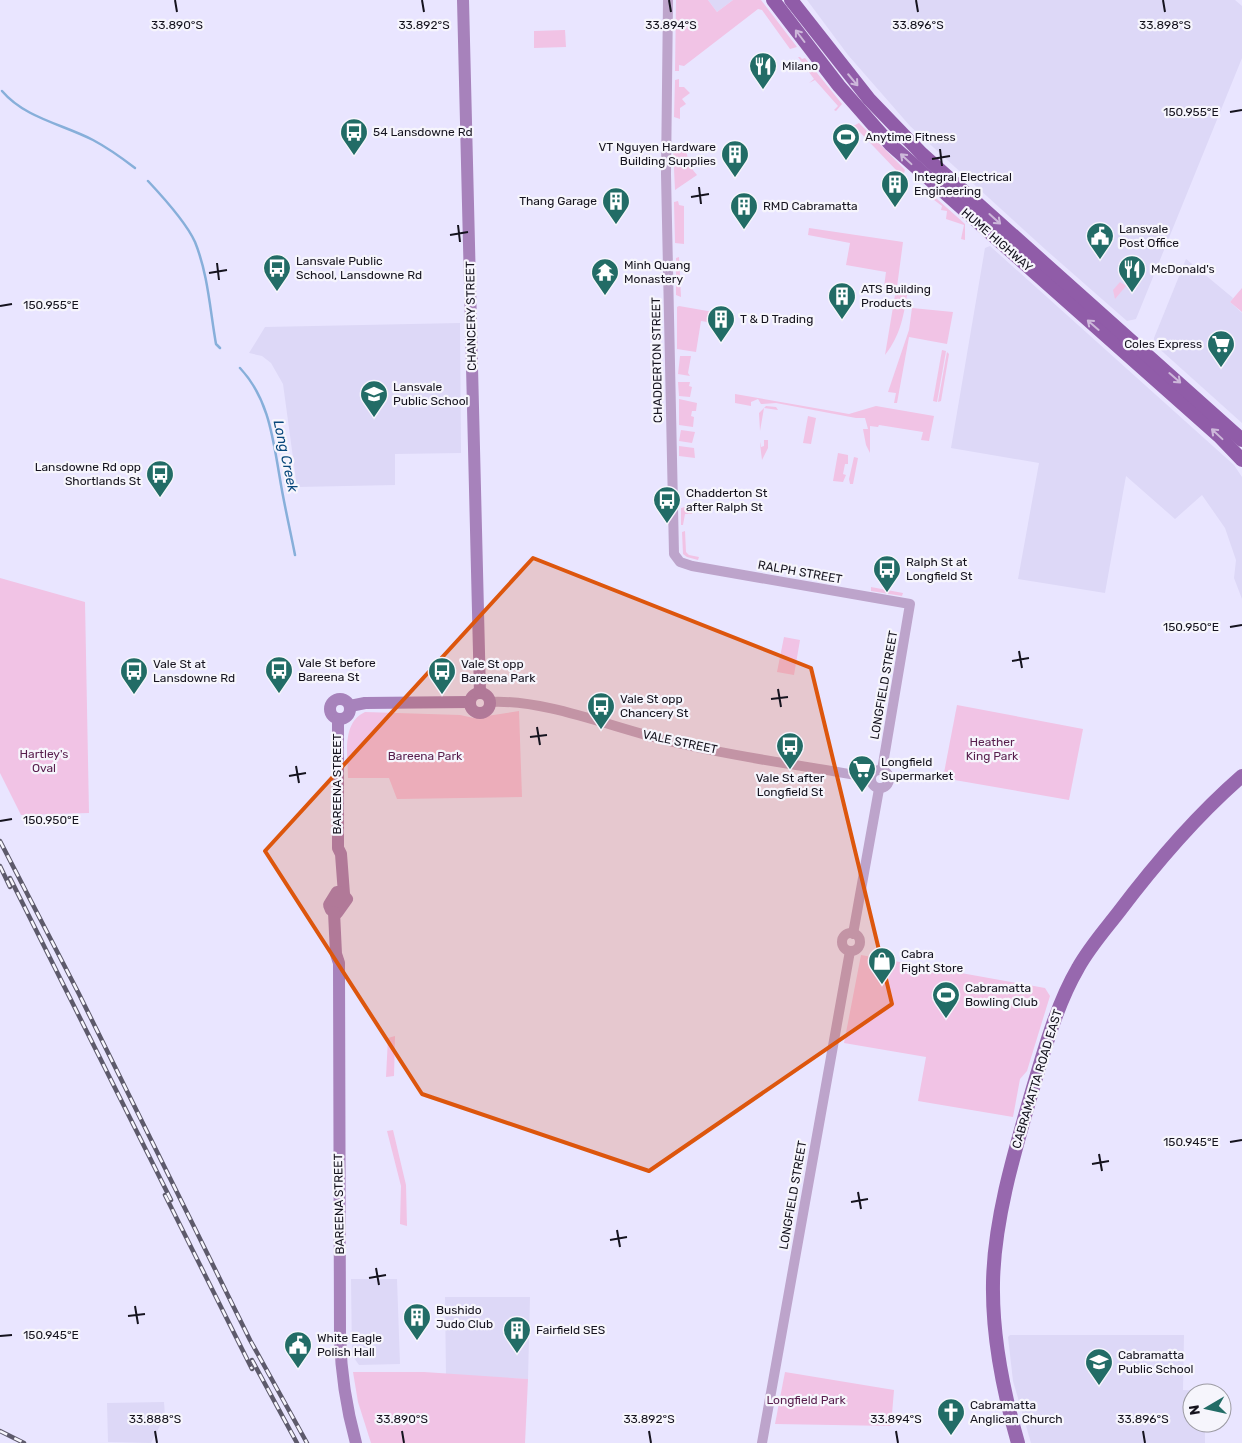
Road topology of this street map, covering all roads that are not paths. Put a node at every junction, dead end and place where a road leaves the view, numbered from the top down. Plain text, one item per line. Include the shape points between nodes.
1 (463, 0) edge
2 (668, 0) edge
3 (773, 0) edge
4 (791, 0) edge
5 (1242, 440) edge
6 (1242, 460) edge
7 (685, 564) joint
8 (910, 604) joint
9 (480, 693) junction
10 (470, 702) junction
11 (490, 702) junction
12 (350, 706) junction
13 (338, 719) junction
14 (882, 770) junction
15 (1242, 776) edge
16 (871, 778) junction
17 (879, 788) junction
18 (341, 1370) junction
19 (348, 1443) edge
20 (356, 1443) edge
21 (762, 1443) edge
22 (1018, 1443) edge

1 - 9 main road, CHANCERY STREET
2 - 7 street, CHADDERTON STREET via 666,174 674,547 677,558
6 -> 3 highway, HUME HIGHWAY via 890,144 839,86
4 -> 5 highway, HUME HIGHWAY via 869,99 922,154
7 - 8 street, RALPH STREET
8 - 14 street, LONGFIELD STREET
9 - 10 main road via 472,696
9 - 11 main road via 486,694
10 - 11 main road via 473,711 480,713 488,709
10 - 12 main road
11 - 16 street, VALE STREET via 543,708 666,740
12 - 13 main road via 347,716
12 - 13 main road via 342,699 332,702 330,711
13 - 18 main road, BAREENA STREET via 338,848 334,856 339,894 347,899 338,910 342,952 338,963
14 - 16 street via 874,772
14 - 17 street via 889,781 887,786
15 - 22 main road, CABRAMATTA ROAD EAST via 1157,864 1096,941 1071,981 1043,1056 1010,1170 994,1270 993,1304 999,1364
16 - 17 street via 874,786
17 - 21 street, LONGFIELD STREET via 853,934 860,944 856,950 850,951
18 - 19 main road via 341,1411
18 - 20 main road, BAREENA STREET

